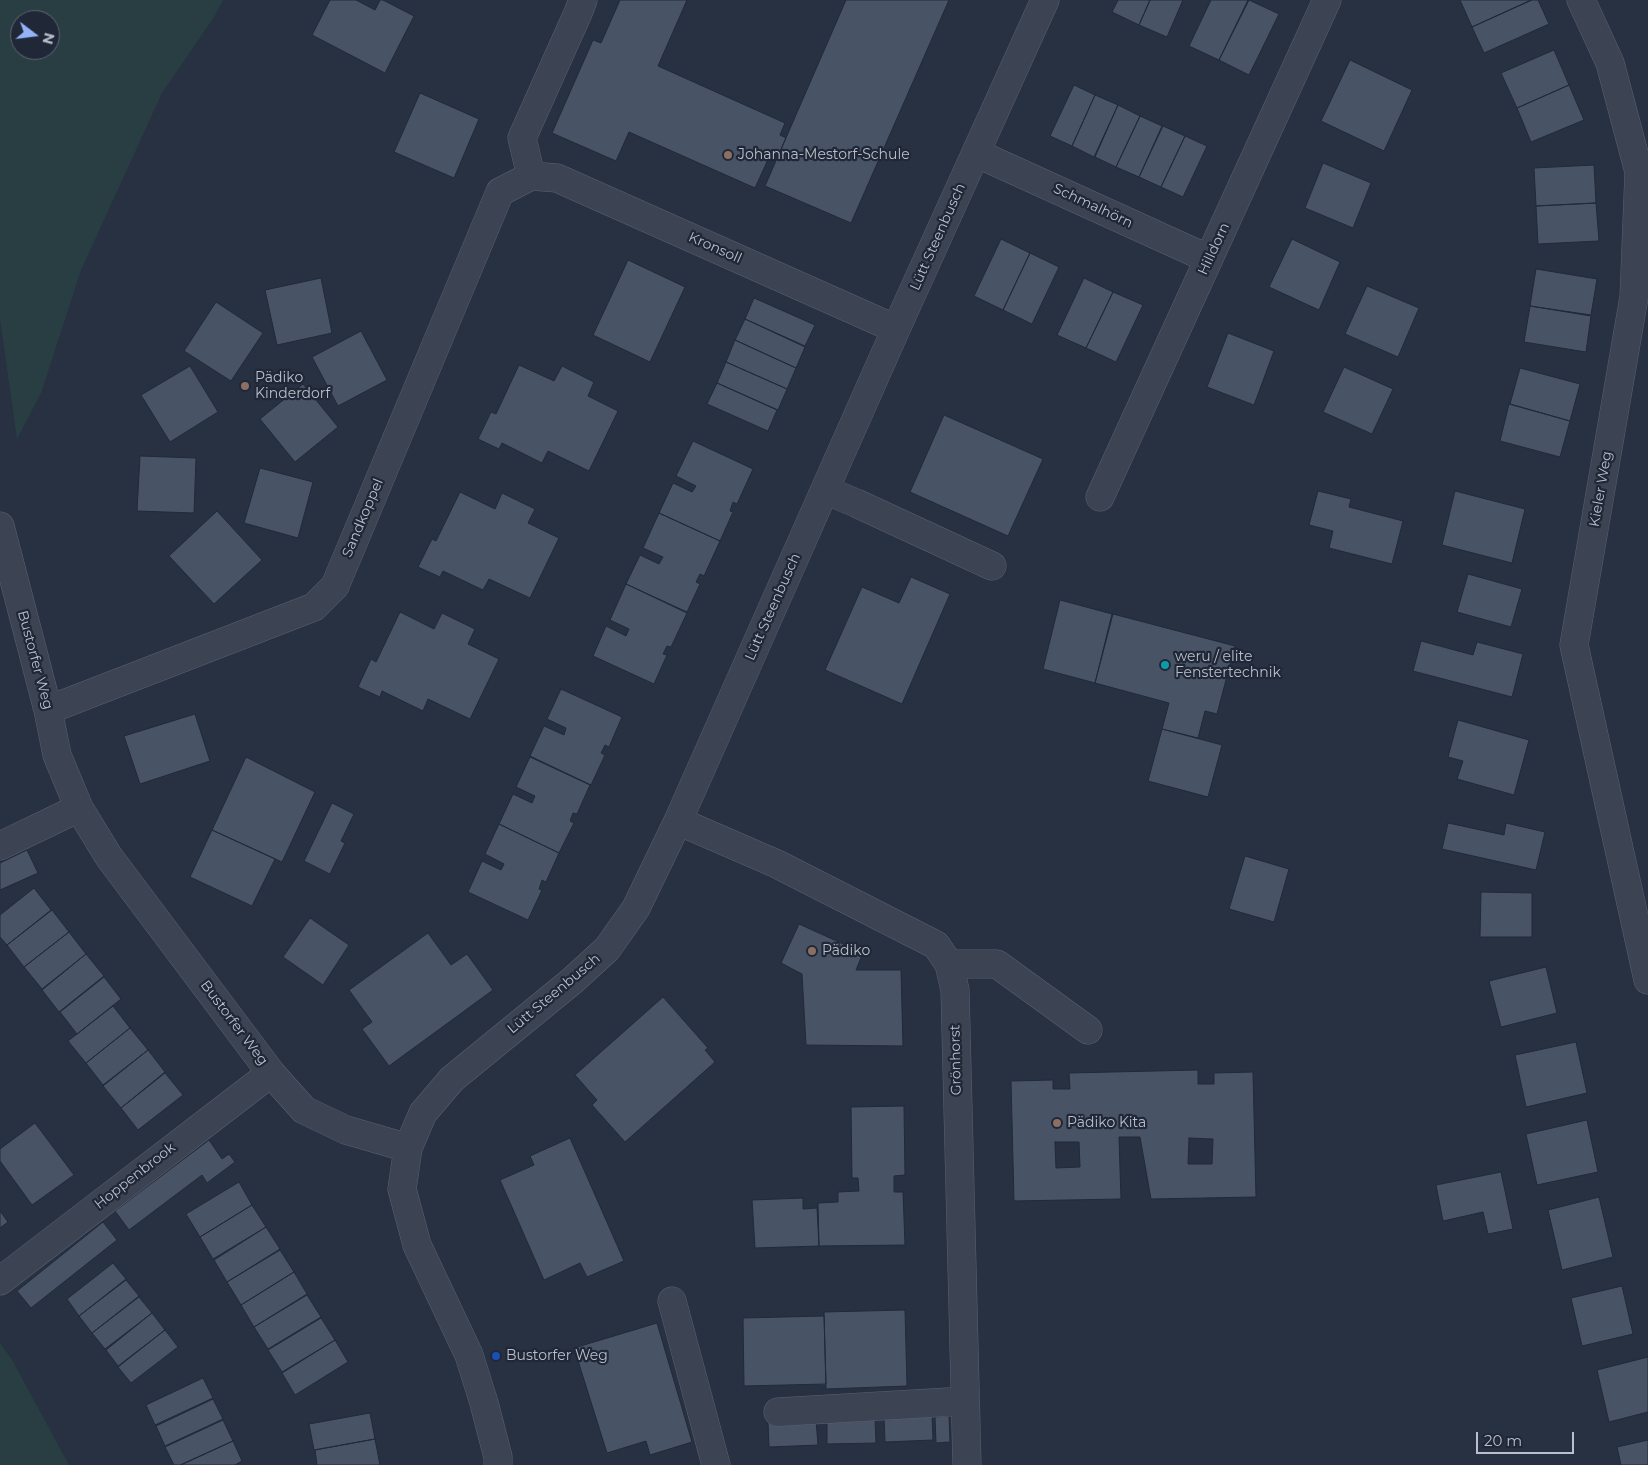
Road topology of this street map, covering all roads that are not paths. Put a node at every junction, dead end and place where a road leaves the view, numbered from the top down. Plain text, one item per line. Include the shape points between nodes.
1 (583, 0) edge
2 (1045, 0) edge
3 (1327, 0) edge
4 (1581, 0) edge
5 (976, 153) junction
6 (531, 176) junction
7 (1209, 259) junction
8 (896, 329) junction
9 (825, 490) junction
10 (1100, 497) dead end
11 (0, 526) edge
12 (992, 566) dead end
13 (48, 710) junction
14 (80, 808) junction
15 (678, 821) junction
16 (0, 846) edge
17 (949, 964) junction
18 (1648, 980) edge
19 (1088, 1030) dead end
20 (271, 1073) junction
21 (408, 1148) junction
22 (0, 1281) edge
23 (672, 1301) dead end
24 (965, 1401) junction
25 (778, 1412) dead end
26 (498, 1465) edge
27 (716, 1465) edge
28 (967, 1465) edge

1 - 6 street via 522,138
2 - 5 street, Lütt Steenbusch
3 - 7 street, Hilldorn
4 - 18 street, Kieler Weg via 1610,63 1639,172 1634,297 1574,645
5 - 7 street, Schmalhörn
5 - 8 street, Lütt Steenbusch
6 - 8 street, Kronsoll via 557,178
6 - 13 street, Sandkoppel via 500,192 335,586 314,607
7 - 10 street, Hilldorn
8 - 9 street, Lütt Steenbusch
9 - 12 street
9 - 15 street, Lütt Steenbusch
11 - 13 street, Bustorfer Weg
13 - 14 street, Bustorfer Weg via 57,754
14 - 16 street
14 - 20 street, Bustorfer Weg via 109,857
15 - 17 street, Grönhorst via 777,864 936,945
15 - 21 street, Lütt Steenbusch via 636,908 607,949 572,982 452,1079 423,1113
17 - 19 street via 997,964
17 - 24 street, Grönhorst via 955,990
20 - 21 street, Bustorfer Weg via 304,1110 346,1130
20 - 22 street, Hoppenbrook
21 - 26 street via 402,1189 417,1245 469,1355
23 - 27 street
24 - 25 street
24 - 28 street, Grönhorst

